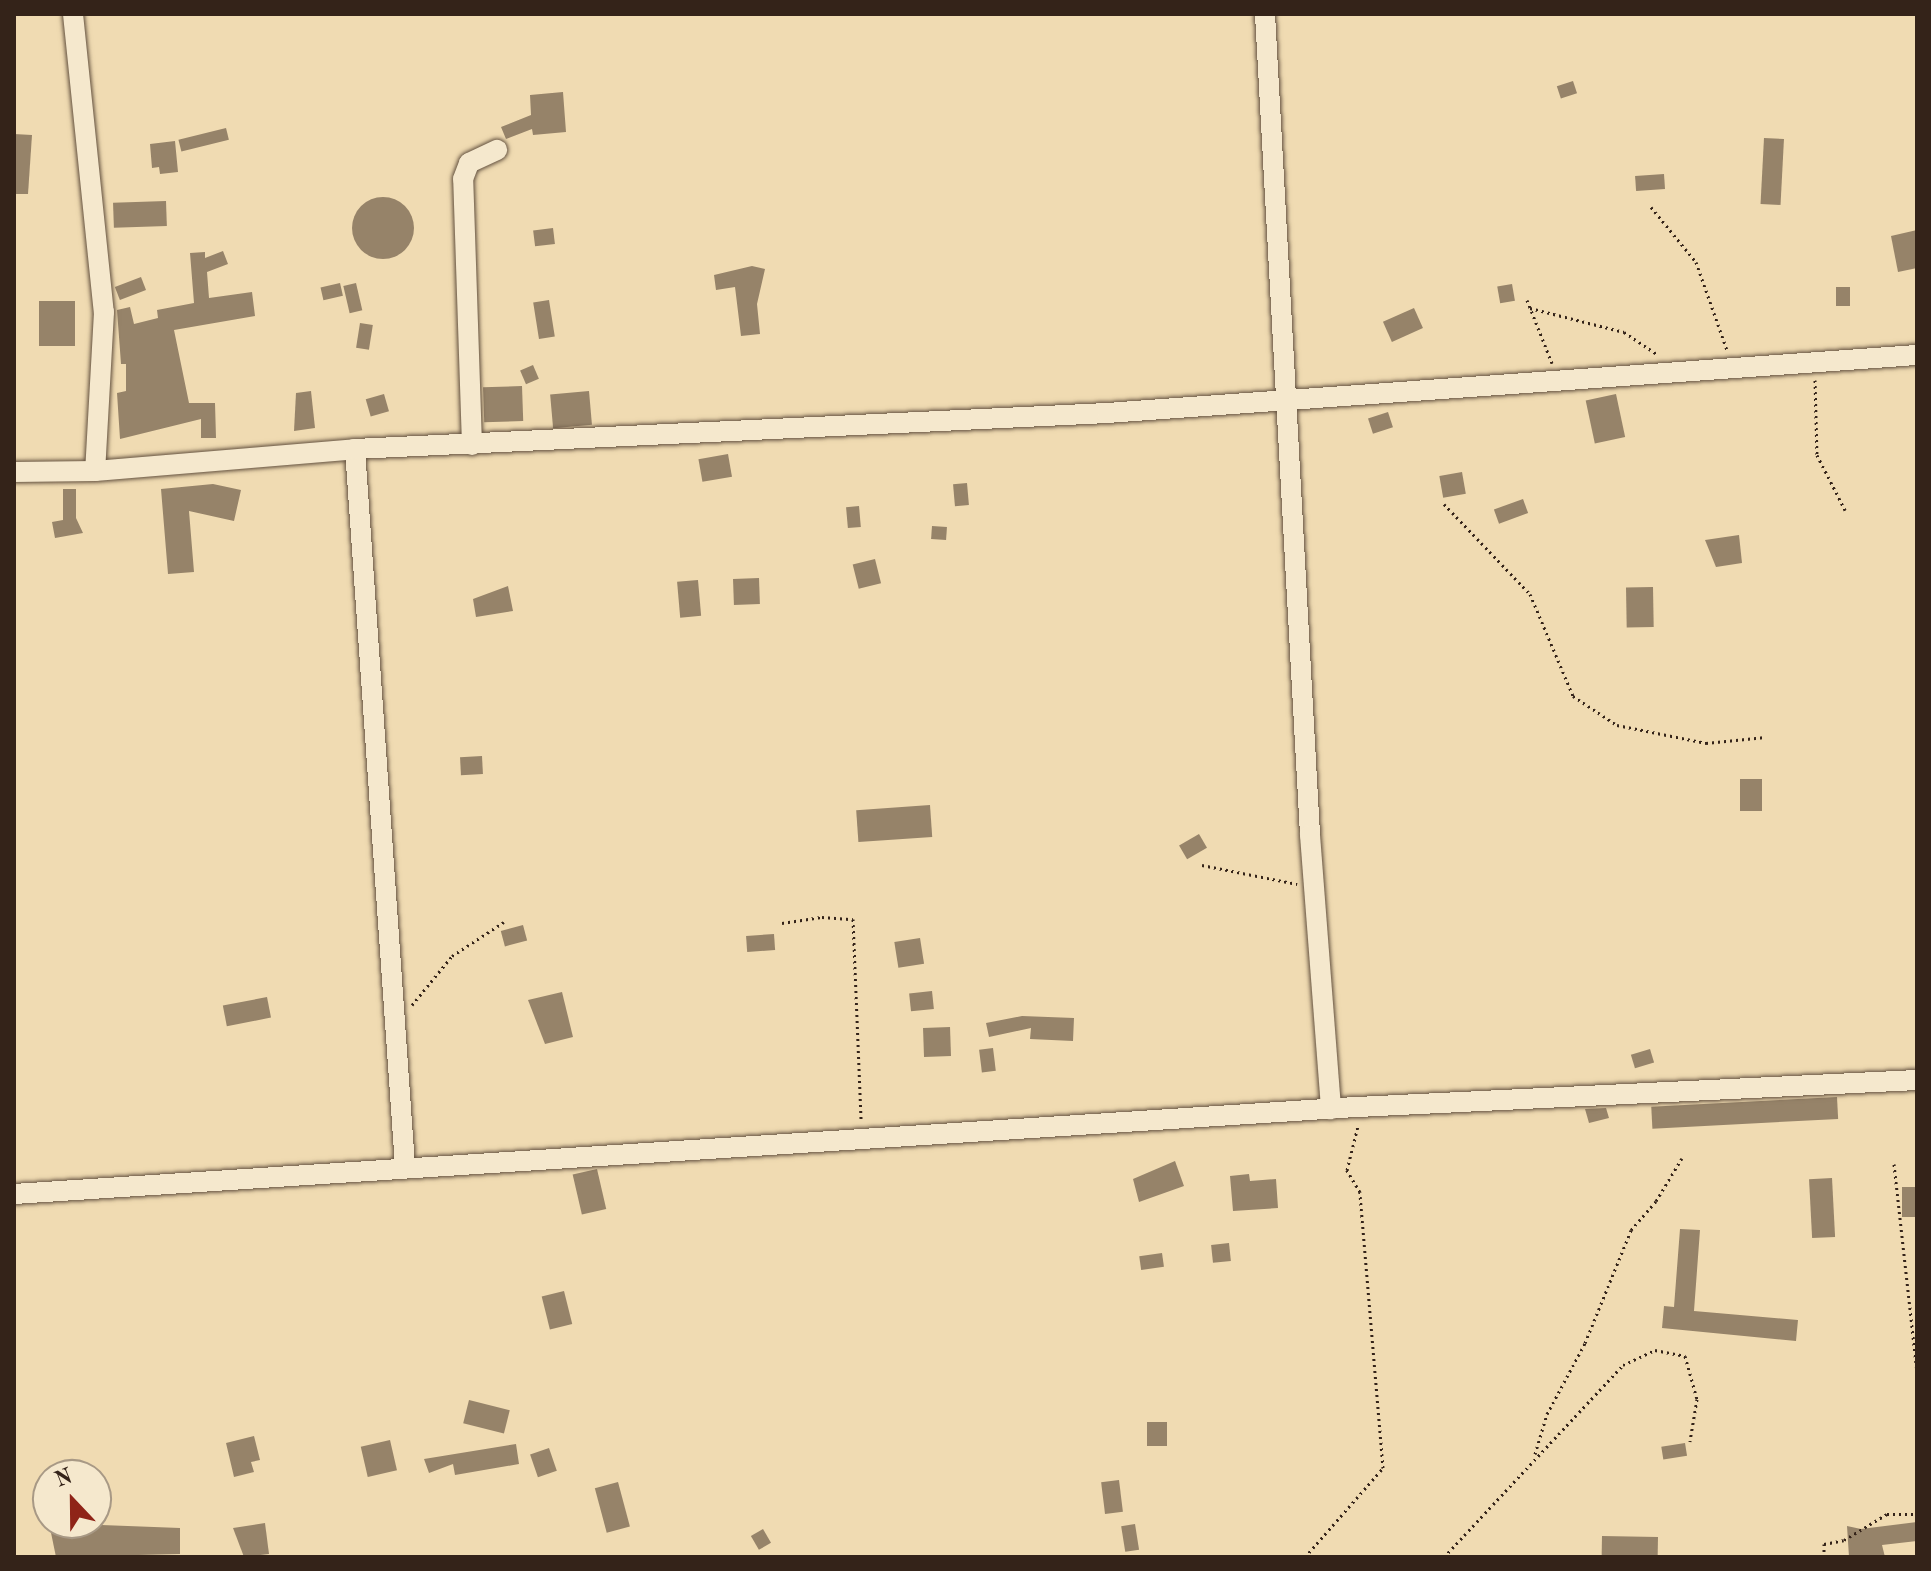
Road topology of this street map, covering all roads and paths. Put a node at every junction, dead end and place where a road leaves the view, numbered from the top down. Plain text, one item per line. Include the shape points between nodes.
1 (73, 14) edge
2 (1265, 14) edge
3 (497, 150) dead end
4 (1651, 207) dead end
5 (1527, 300) dead end
6 (1530, 308) junction
7 (1917, 355) edge
8 (1814, 362) junction
9 (1734, 368) junction
10 (1684, 371) junction
11 (1559, 380) junction
12 (1284, 401) junction
13 (472, 445) junction
14 (355, 449) junction
15 (95, 471) junction
16 (14, 472) edge
17 (1444, 504) dead end
18 (1845, 510) dead end
19 (1766, 737) dead end
20 (1202, 865) dead end
21 (1314, 888) junction
22 (504, 922) dead end
23 (782, 923) dead end
24 (395, 1028) junction
25 (1917, 1080) edge
26 (1357, 1107) junction
27 (1331, 1109) junction
28 (861, 1138) junction
29 (1682, 1158) dead end
30 (1894, 1164) dead end
31 (405, 1165) junction
32 (14, 1194) edge
33 (1917, 1373) edge
34 (1690, 1441) dead end
35 (1535, 1454) junction
36 (1917, 1514) edge
37 (1305, 1557) edge
38 (1444, 1557) edge
39 (1824, 1557) edge

1 - 15 street via 104,312
2 - 12 street
3 - 13 street via 469,163 463,179
4 - 9 path via 1696,262
5 - 6 path
6 - 10 path via 1624,332
6 - 11 path
7 - 8 street
8 - 9 street
8 - 18 path via 1817,455
9 - 10 street
10 - 11 street
11 - 12 street
12 - 13 street
12 - 21 street via 1294,472
13 - 14 street
14 - 15 street
14 - 24 street
15 - 16 street
17 - 19 path via 1530,594 1573,696 1617,725 1706,743
20 - 21 path
21 - 27 street
22 - 24 path via 452,956
23 - 28 path via 853,919
24 - 31 street
25 - 26 street
26 - 27 street
26 - 37 path via 1358,1140 1347,1170 1360,1192 1383,1468
27 - 28 street
28 - 31 street
29 - 35 path via 1631,1230 1598,1315 1547,1414
30 - 33 path
31 - 32 street
34 - 35 path via 1697,1399 1685,1356 1655,1350 1623,1365
35 - 38 path
36 - 39 path via 1887,1514 1844,1540 1824,1544

